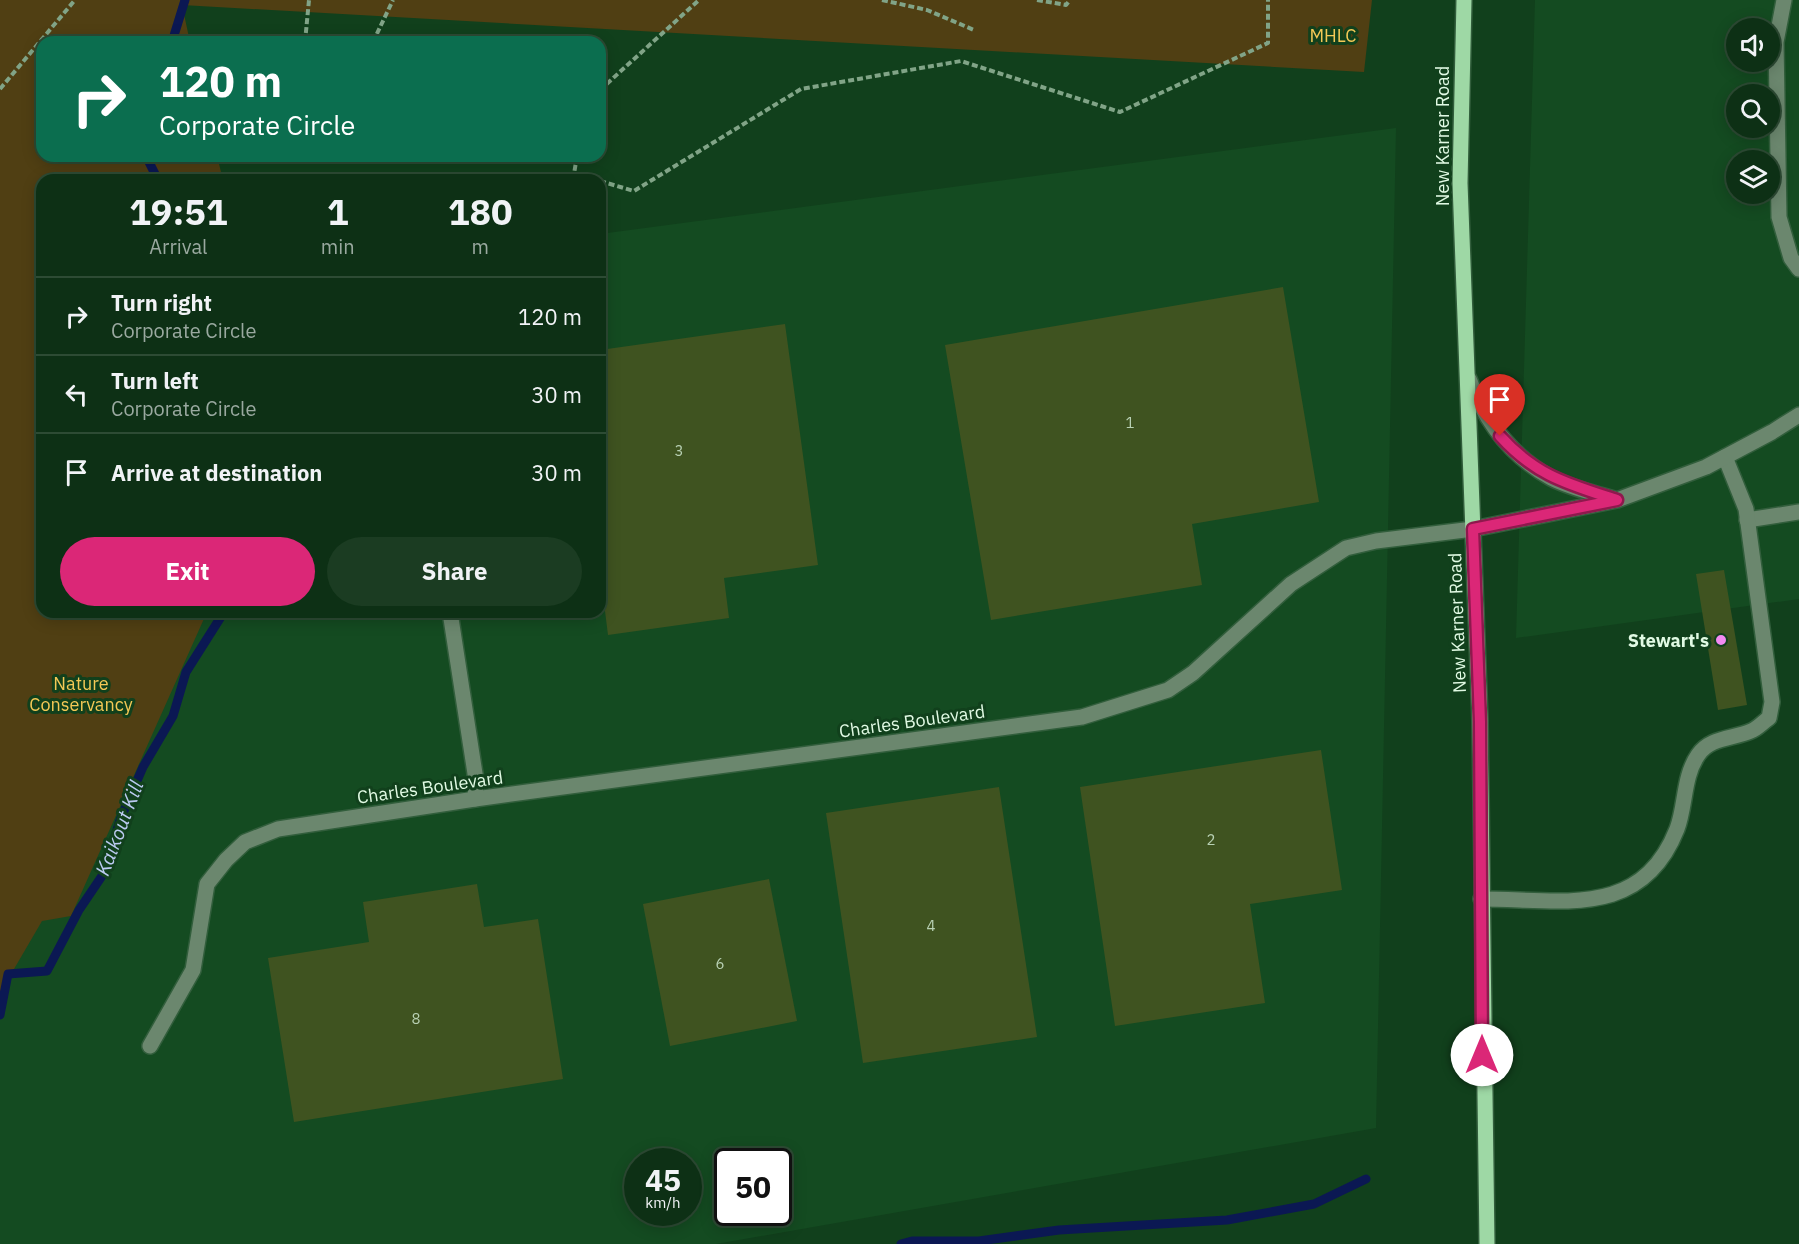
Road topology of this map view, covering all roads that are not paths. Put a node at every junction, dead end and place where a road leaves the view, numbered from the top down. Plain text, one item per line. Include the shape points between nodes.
1 (1464, 0) edge
2 (1784, 0) edge
3 (1799, 269) edge
4 (1466, 373) junction
5 (1799, 415) edge
6 (1725, 457) junction
7 (1617, 500) junction
8 (1799, 512) edge
9 (1747, 520) junction
10 (1473, 529) junction
11 (451, 618) edge
12 (475, 799) junction
13 (1481, 899) junction
14 (150, 1046) dead end
15 (1487, 1244) edge

1 - 4 main road, New Karner Road via 1461,183
2 - 3 street via 1776,42 1779,217 1791,258
4 - 7 street via 1480,409 1527,462 1553,479
4 - 10 main road, New Karner Road
5 - 6 street, Charles Boulevard
6 - 7 street, Charles Boulevard
6 - 9 street via 1746,508
7 - 10 street, Charles Boulevard
8 - 9 street
9 - 13 street via 1772,702 1769,718 1752,731 1716,740 1699,753 1688,777 1669,850 1650,874 1623,892 1593,899
10 - 12 street, Charles Boulevard via 1376,540 1346,548 1291,584 1193,673 1168,690 1082,717
10 - 13 main road, New Karner Road
11 - 12 street via 476,780
12 - 14 street, Charles Boulevard via 304,824 245,842 207,884 193,970
13 - 15 main road, New Karner Road

